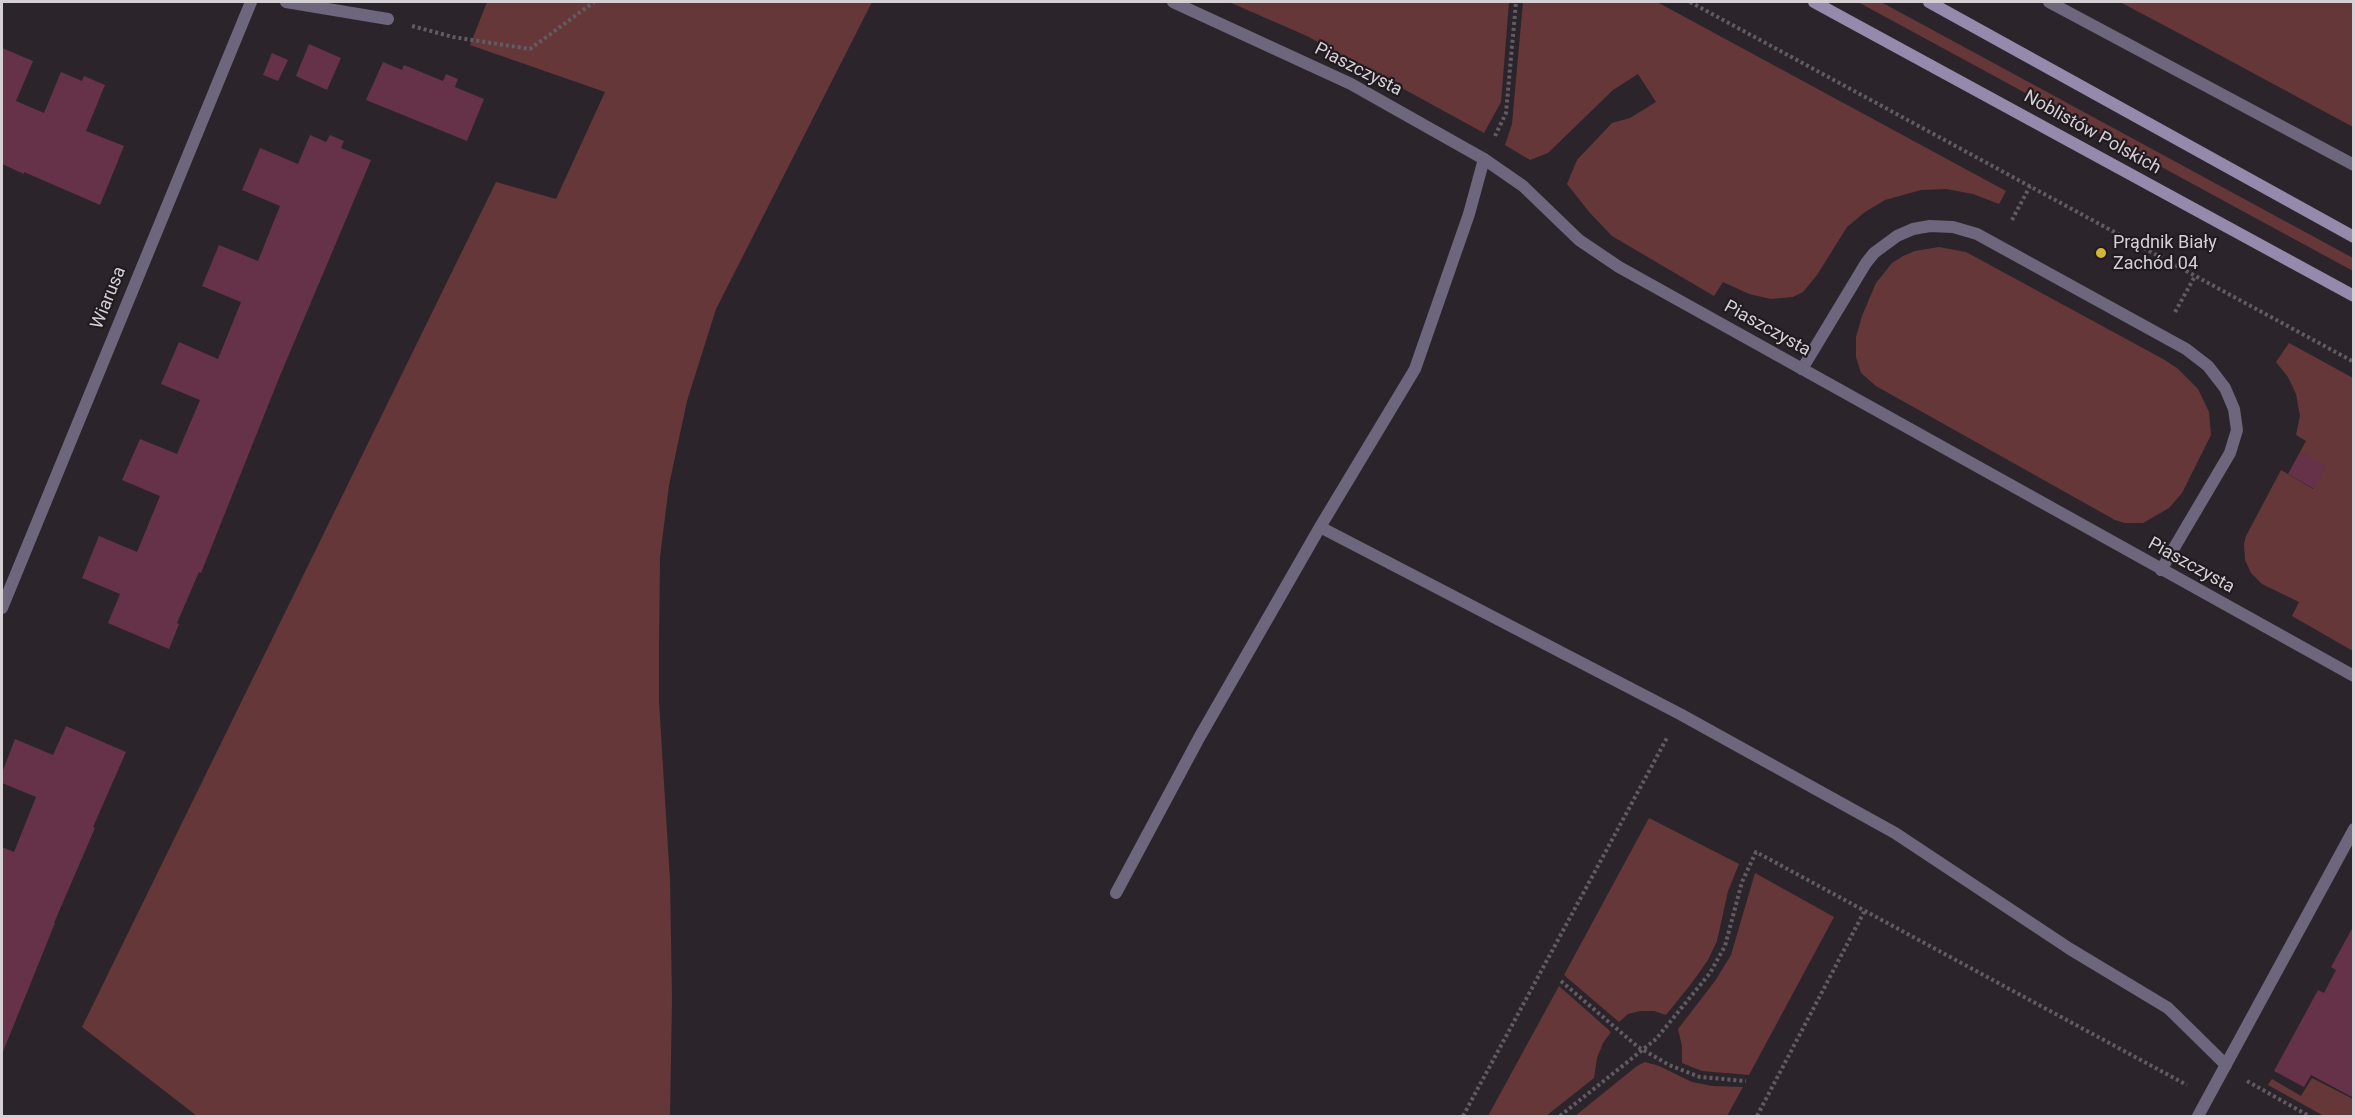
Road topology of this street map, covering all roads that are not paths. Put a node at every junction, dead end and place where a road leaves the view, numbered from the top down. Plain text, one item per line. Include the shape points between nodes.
1 (251, 2) edge
2 (286, 2) edge
3 (1173, 2) edge
4 (1814, 2) edge
5 (1929, 2) edge
6 (2049, 2) edge
7 (388, 19) road end
8 (1484, 159) junction
9 (2354, 165) edge
10 (2354, 237) edge
11 (2354, 296) edge
12 (1802, 369) junction
13 (1320, 528) junction
14 (2161, 570) junction
15 (4, 595) edge
16 (2, 608) edge
17 (2354, 676) edge
18 (2354, 830) edge
19 (1116, 893) dead end
20 (2226, 1065) junction
21 (2198, 1116) edge

1 - 15 street, Wiarusa
2 - 7 street
3 - 8 street, Piaszczysta via 1351,84
4 - 11 main road, Noblistów Polskich
5 - 10 main road, Noblistów Polskich
6 - 9 street
8 - 12 street, Piaszczysta via 1523,186 1601,256
8 - 13 street via 1415,369
12 - 14 street, Piaszczysta
12 - 14 street via 1874,254 1897,236 1930,226 1977,234 2186,349 2208,366 2225,388 2237,430 2230,453
13 - 19 street via 1199,738
13 - 20 street via 1680,714 1895,834 2168,1008
14 - 17 street, Piaszczysta
15 - 16 street, Wiarusa
18 - 20 street
20 - 21 street

